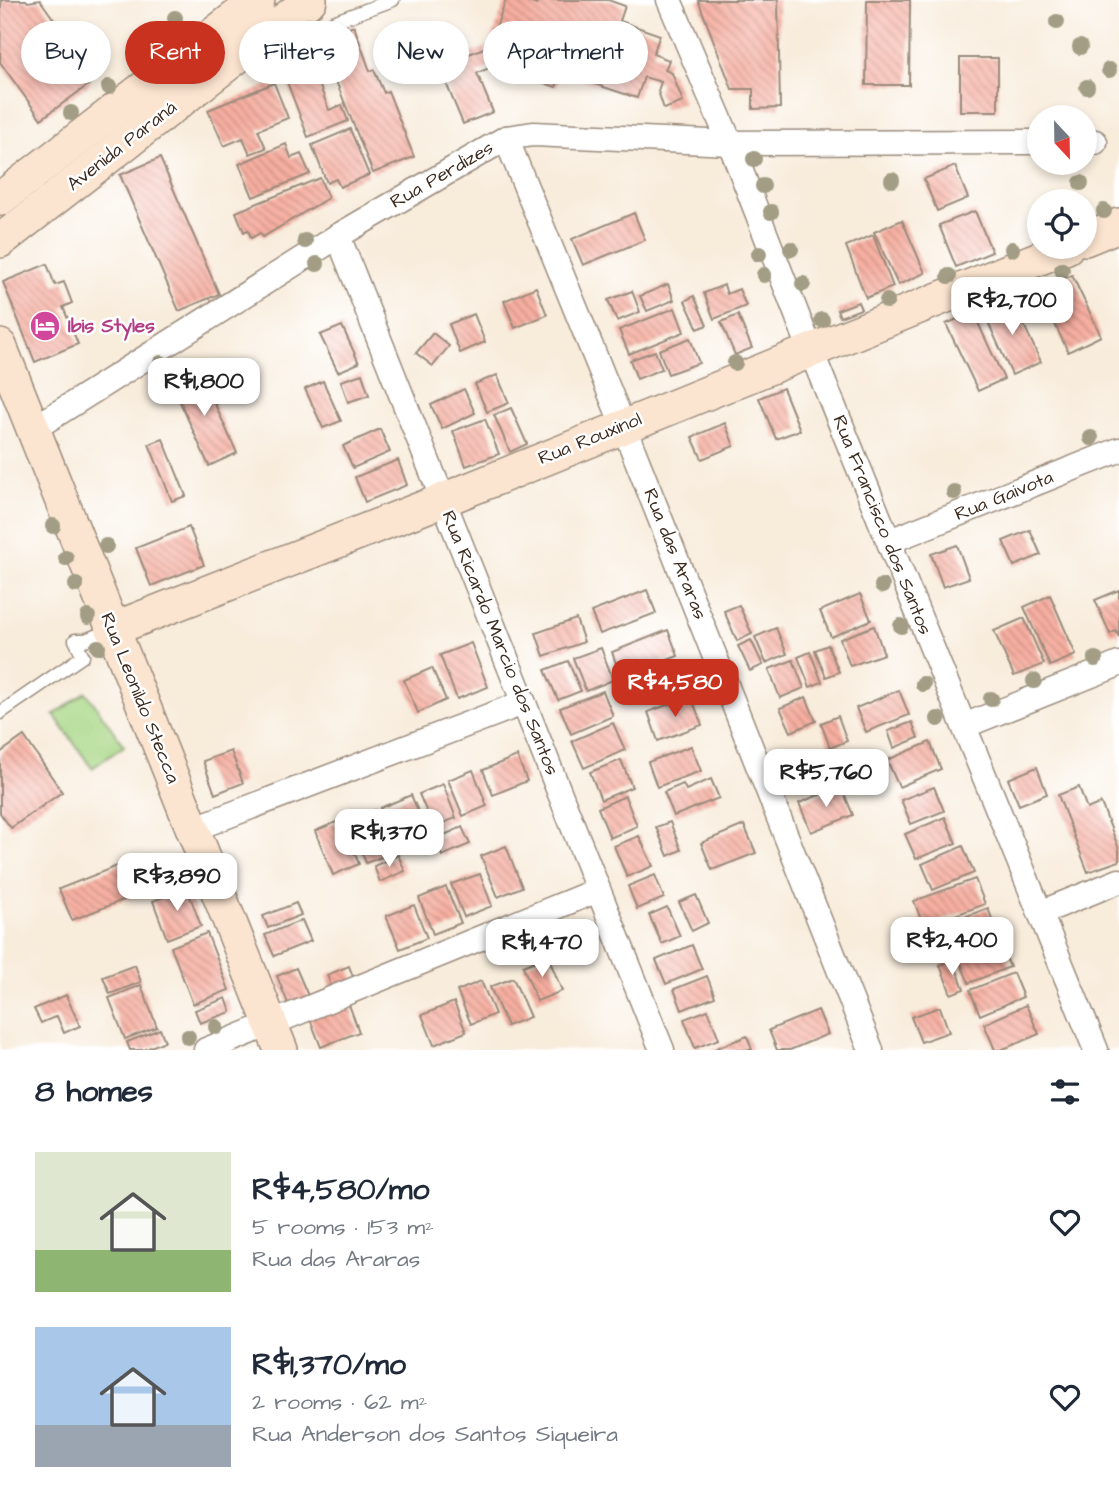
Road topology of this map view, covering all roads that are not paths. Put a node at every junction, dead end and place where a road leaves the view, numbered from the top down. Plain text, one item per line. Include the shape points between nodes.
1 (258, 0) edge
2 (393, 0) edge
3 (669, 0) edge
4 (322, 11) edge
5 (506, 138) junction
6 (1027, 142) edge
7 (730, 143) junction
8 (0, 199) edge
9 (1119, 225) edge
10 (1097, 234) edge
11 (338, 236) junction
12 (0, 241) edge
13 (1037, 259) edge
14 (0, 346) edge
15 (811, 351) junction
16 (623, 425) junction
17 (33, 429) junction
18 (1119, 450) edge
19 (443, 500) junction
20 (890, 541) junction
21 (113, 629) junction
22 (1119, 664) edge
23 (523, 703) junction
24 (0, 713) edge
25 (964, 726) junction
26 (193, 830) junction
27 (1119, 881) edge
28 (598, 890) junction
29 (1040, 913) junction
30 (276, 1037) edge
31 (206, 1050) edge
32 (662, 1050) edge
33 (871, 1050) edge
34 (1096, 1050) edge

1 - 8 street, Avenida Paraná
2 - 4 lane
3 - 7 street, Rua Francisco dos Santos
4 - 12 street, Avenida Paraná
5 - 7 street, Rua Perdizes via 533,134
5 - 11 street, Rua Perdizes
5 - 16 street, Rua das Araras
6 - 7 street, Rua Perdizes
7 - 15 street, Rua Francisco dos Santos
9 - 10 street
11 - 17 street, Rua Perdizes
11 - 19 street, Rua Ricardo Marcio dos Santos
13 - 15 street, Rua Rouxinol
14 - 17 street, Rua Leonildo Stecca
15 - 16 street, Rua Rouxinol
15 - 20 street, Rua Francisco dos Santos
16 - 19 street, Rua Rouxinol
16 - 33 street, Rua das Araras
17 - 21 street, Rua Leonildo Stecca
18 - 20 street, Rua Gaivota
19 - 21 street, Rua Rouxinol
19 - 23 street, Rua Ricardo Marcio dos Santos
20 - 25 street, Rua Francisco dos Santos
21 - 24 lane via 75,640 83,656
21 - 26 street, Rua Leonildo Stecca
22 - 25 street
23 - 26 street
23 - 28 street, Rua Ricardo Marcio dos Santos
25 - 29 street, Rua Francisco dos Santos
26 - 30 street, Rua Leonildo Stecca
27 - 29 street
28 - 30 street
28 - 32 street, Rua Ricardo Marcio dos Santos
29 - 34 street, Rua Francisco dos Santos
30 - 31 street

